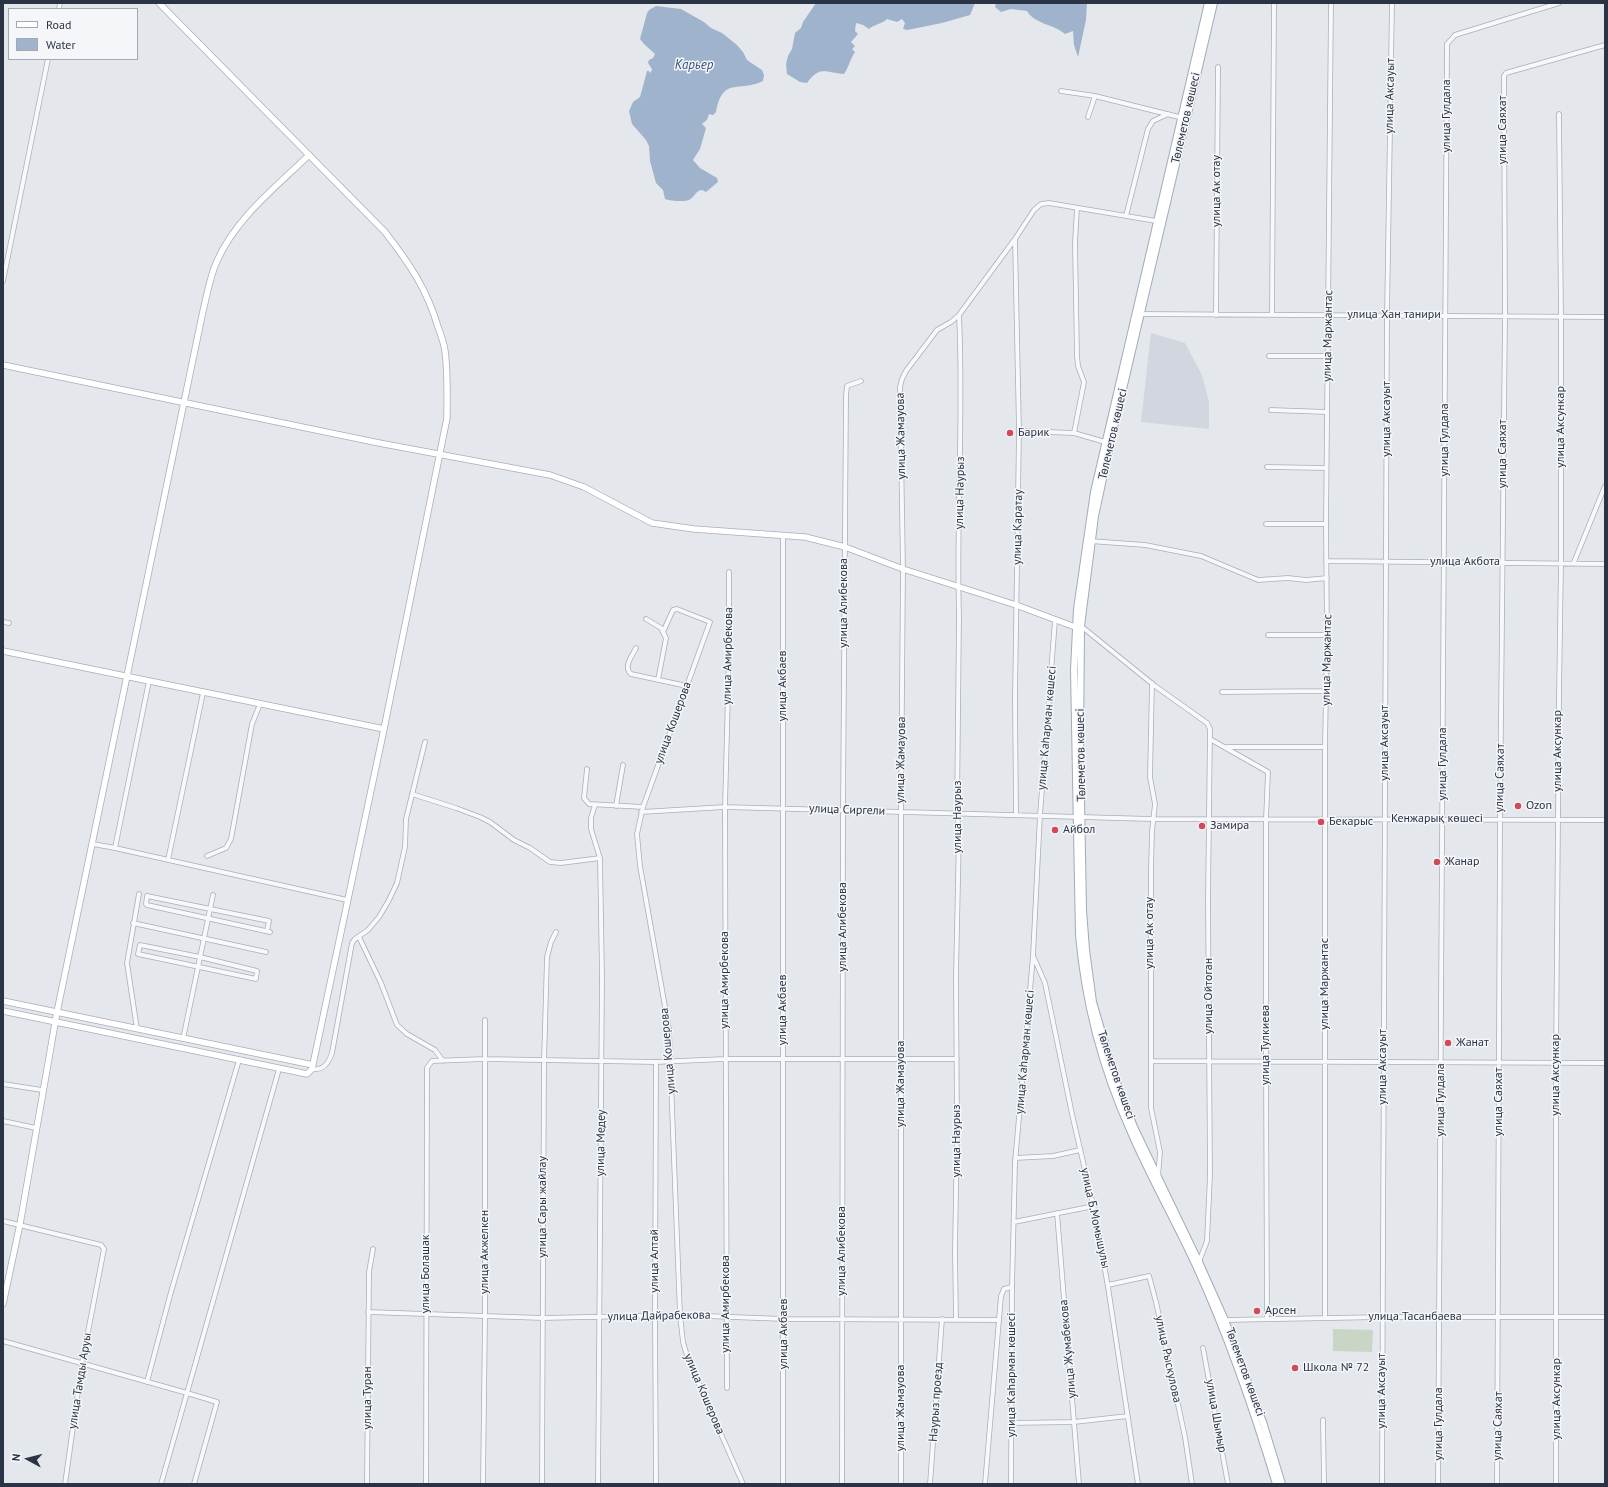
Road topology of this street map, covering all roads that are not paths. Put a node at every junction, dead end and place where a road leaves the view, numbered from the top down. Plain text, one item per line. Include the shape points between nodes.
1 (159, 3) edge
2 (1208, 3) edge
3 (1214, 3) edge
4 (1274, 3) edge
5 (1331, 3) edge
6 (1392, 3) edge
7 (1559, 3) edge
8 (1605, 45) edge
9 (48, 60) edge
10 (1218, 67) dead end
11 (1061, 91) dead end
12 (1095, 96) junction
13 (1168, 114) junction
14 (1559, 114) dead end
15 (1088, 118) dead end
16 (1184, 118) junction
17 (309, 155) junction
18 (1077, 208) junction
19 (1126, 216) junction
20 (1156, 221) junction
21 (1015, 239) junction
22 (3, 281) edge
23 (1138, 314) junction
24 (1216, 314) junction
25 (959, 315) junction
26 (1272, 315) junction
27 (1328, 315) junction
28 (1387, 315) junction
29 (1446, 315) junction
30 (1505, 316) junction
31 (1561, 317) junction
32 (1605, 317) edge
33 (1269, 356) dead end
34 (1327, 356) junction
35 (3, 365) edge
36 (862, 381) dead end
37 (184, 402) junction
38 (1271, 410) dead end
39 (1327, 412) junction
40 (1019, 431) junction
41 (1074, 433) junction
42 (1105, 442) junction
43 (439, 455) junction
44 (1267, 467) dead end
45 (1326, 468) junction
46 (1605, 486) edge
47 (1266, 524) dead end
48 (1326, 524) junction
49 (783, 536) junction
50 (1089, 541) junction
51 (845, 547) junction
52 (1326, 561) junction
53 (1386, 561) junction
54 (1445, 561) junction
55 (1503, 562) junction
56 (1562, 562) junction
57 (1574, 562) junction
58 (1605, 564) edge
59 (903, 569) junction
60 (728, 572) dead end
61 (1327, 578) junction
62 (958, 586) junction
63 (1016, 605) junction
64 (646, 618) dead end
65 (1055, 620) junction
66 (3, 622) edge
67 (9, 623) dead end
68 (1078, 626) junction
69 (663, 632) junction
70 (1268, 635) dead end
71 (1327, 635) junction
72 (636, 648) dead end
73 (3, 651) edge
74 (127, 676) junction
75 (658, 680) junction
76 (149, 681) junction
77 (1152, 683) junction
78 (687, 686) junction
79 (1327, 690) junction
80 (203, 692) junction
81 (1222, 692) dead end
82 (260, 704) junction
83 (384, 729) junction
84 (1210, 739) junction
85 (425, 742) dead end
86 (1226, 747) junction
87 (1325, 747) junction
88 (623, 765) dead end
89 (587, 770) dead end
90 (412, 794) junction
91 (595, 804) junction
92 (616, 806) junction
93 (643, 807) junction
94 (725, 807) junction
95 (783, 808) junction
96 (843, 810) junction
97 (901, 811) junction
98 (641, 812) junction
99 (957, 812) junction
100 (1016, 815) junction
101 (1040, 816) junction
102 (1079, 817) junction
103 (1152, 818) junction
104 (1443, 818) junction
105 (1208, 819) junction
106 (1266, 819) junction
107 (1325, 819) junction
108 (1384, 819) junction
109 (1500, 819) junction
110 (1558, 819) junction
111 (1605, 820) edge
112 (93, 844) junction
113 (115, 848) junction
114 (207, 856) dead end
115 (600, 858) junction
116 (168, 860) junction
117 (139, 894) dead end
118 (213, 895) dead end
119 (347, 900) junction
120 (210, 909) junction
121 (208, 918) junction
122 (134, 923) junction
123 (556, 932) dead end
124 (359, 937) junction
125 (204, 938) junction
126 (266, 952) dead end
127 (1033, 956) junction
128 (200, 957) junction
129 (198, 966) junction
130 (3, 1001) edge
131 (3, 1011) edge
132 (57, 1012) junction
133 (46, 1020) junction
134 (485, 1020) dead end
135 (55, 1022) junction
136 (64, 1023) junction
137 (137, 1029) junction
138 (53, 1031) junction
139 (183, 1039) junction
140 (484, 1059) junction
141 (725, 1059) junction
142 (784, 1059) junction
143 (842, 1059) junction
144 (901, 1059) junction
145 (957, 1059) junction
146 (239, 1060) junction
147 (443, 1060) junction
148 (544, 1061) junction
149 (602, 1061) junction
150 (671, 1061) junction
151 (1151, 1061) junction
152 (656, 1062) junction
153 (1210, 1062) junction
154 (1266, 1062) junction
155 (1325, 1062) junction
156 (1383, 1062) junction
157 (1441, 1062) junction
158 (1499, 1062) junction
159 (1556, 1062) junction
160 (1605, 1063) edge
161 (313, 1067) junction
162 (279, 1069) junction
163 (3, 1084) edge
164 (42, 1090) junction
165 (3, 1121) edge
166 (36, 1128) junction
167 (1080, 1150) junction
168 (1016, 1158) junction
169 (1156, 1179) junction
170 (1094, 1206) junction
171 (1057, 1213) junction
172 (3, 1221) edge
173 (1014, 1222) junction
174 (20, 1224) junction
175 (373, 1249) dead end
176 (1199, 1262) junction
177 (1108, 1284) junction
178 (1012, 1287) junction
179 (3, 1304) edge
180 (368, 1312) junction
181 (426, 1314) junction
182 (680, 1315) junction
183 (485, 1316) junction
184 (655, 1316) junction
185 (726, 1316) junction
186 (598, 1317) junction
187 (1383, 1317) junction
188 (1440, 1317) junction
189 (1499, 1317) junction
190 (1557, 1317) junction
191 (1605, 1317) edge
192 (543, 1318) junction
193 (1325, 1318) junction
194 (784, 1319) junction
195 (842, 1319) junction
196 (901, 1319) junction
197 (942, 1319) junction
198 (1267, 1319) junction
199 (956, 1320) junction
200 (999, 1320) junction
201 (1225, 1320) junction
202 (3, 1341) edge
203 (1203, 1348) dead end
204 (82, 1363) junction
205 (147, 1382) junction
206 (727, 1388) dead end
207 (187, 1393) junction
208 (1128, 1416) junction
209 (1323, 1420) dead end
210 (1074, 1422) junction
211 (1012, 1423) junction
212 (65, 1484) edge
213 (161, 1484) edge
214 (194, 1484) edge
215 (367, 1484) edge
216 (426, 1484) edge
217 (483, 1484) edge
218 (542, 1484) edge
219 (598, 1484) edge
220 (656, 1484) edge
221 (743, 1484) edge
222 (783, 1484) edge
223 (842, 1484) edge
224 (901, 1484) edge
225 (930, 1484) edge
226 (985, 1484) edge
227 (1011, 1484) edge
228 (1079, 1484) edge
229 (1138, 1484) edge
230 (1192, 1484) edge
231 (1228, 1484) edge
232 (1276, 1484) edge
233 (1282, 1484) edge
234 (1324, 1484) edge
235 (1382, 1484) edge
236 (1438, 1484) edge
237 (1497, 1484) edge
238 (1556, 1484) edge

1 - 17 street
2 - 16 main road, Төлеметов көшесі
3 - 16 main road, Төлеметов көшесі
4 - 26 street
5 - 27 street, улица Маржантас
6 - 28 street, улица Аксауыт
7 - 29 street, улица Гулдала via 1455,35 1447,44
8 - 30 street, улица Саяхат via 1506,73 1504,76
9 - 22 street
10 - 24 street, улица Ак отау
11 - 12 street
12 - 13 street
12 - 15 street
13 - 16 street
13 - 19 street via 1153,121 1148,129
14 - 31 street, улица Аксункар
16 - 20 main road, Төлеметов көшесі
16 - 23 main road, Төлеметов көшесі
17 - 37 street via 240,222 216,262
17 - 43 street via 406,258 434,312 445,349 448,378 447,418
18 - 19 street, улица Жамауова
18 - 21 street, улица Жамауова via 1041,204 1034,210
18 - 41 street via 1077,356 1084,382
19 - 20 street, улица Жамауова
20 - 23 main road, Төлеметов көшесі
21 - 25 street, улица Жамауова
21 - 40 street, улица Каратау
23 - 24 street, улица Хан танири
23 - 42 main road, Төлеметов көшесі
23 - 50 main road, Төлеметов көшесі
24 - 26 street, улица Хан танири
25 - 59 street, улица Жамауова via 937,330 906,371 900,387
25 - 62 street, улица Наурыз via 961,407
26 - 27 street, улица Хан танири
27 - 28 street, улица Хан танири
27 - 34 street, улица Маржантас
28 - 29 street, улица Хан танири
28 - 53 street, улица Аксауыт
29 - 30 street, улица Хан танири
29 - 54 street, улица Гулдала
30 - 31 street, улица Хан танири
30 - 55 street, улица Саяхат
31 - 32 street, улица Хан танири
31 - 56 street, улица Аксункар
33 - 34 street
34 - 39 street, улица Маржантас
35 - 37 street
36 - 51 street, улица Алибекова via 847,386
37 - 43 street
37 - 74 street
38 - 39 street
39 - 45 street, улица Маржантас
40 - 41 street
40 - 63 street, улица Каратау
41 - 42 street
42 - 50 main road, Төлеметов көшесі via 1094,492
43 - 49 street via 550,475 584,487 652,523
43 - 83 street
44 - 45 street
45 - 48 street, улица Маржантас
46 - 57 street
47 - 48 street
48 - 52 street, улица Маржантас
49 - 51 street via 805,537
49 - 95 street, улица Акбаев
50 - 61 street via 1145,545 1201,556 1258,580
50 - 68 main road, Төлеметов көшесі
51 - 59 street
51 - 96 street, улица Алибекова
52 - 53 street, улица Акбота
52 - 61 street, улица Маржантас
53 - 54 street, улица Акбота
53 - 108 street, улица Аксауыт
54 - 55 street, улица Акбота
54 - 104 street, улица Гулдала
55 - 56 street, улица Акбота
55 - 109 street, улица Саяхат
56 - 57 street, улица Акбота
56 - 110 street, улица Аксункар
57 - 58 street, улица Акбота
59 - 62 street
59 - 97 street, улица Жамауова
60 - 94 street, улица Амирбекова via 729,654
61 - 71 street, улица Маржантас
62 - 63 street
62 - 99 street, улица Наурыз via 960,616
63 - 65 street
63 - 100 street, улица Каратау
64 - 69 street via 662,628
65 - 68 street
65 - 101 street, улица Каһарман көшесі
66 - 67 street
68 - 77 street
68 - 102 main road, Төлеметов көшесі via 1074,670
69 - 75 street via 666,638
69 - 78 street, улица Кошерова via 673,610 677,609 709,620
70 - 71 street
71 - 79 street, улица Маржантас
72 - 75 street via 626,667 627,671
73 - 74 street
74 - 76 street
74 - 112 street
75 - 78 street
76 - 80 street
76 - 113 street
77 - 84 street, улица Ойтоган via 1207,723
77 - 103 street, улица Ак отау via 1150,777 1155,804
78 - 93 street, улица Кошерова
79 - 81 street
79 - 87 street, улица Маржантас
80 - 82 street
80 - 116 street
82 - 83 street
82 - 114 street via 252,724 230,839 226,848
83 - 119 street
84 - 86 street
84 - 105 street, улица Ойтоган
85 - 90 street
86 - 87 street
86 - 106 street, улица Тулкиева via 1268,772
87 - 107 street, улица Маржантас
88 - 92 street
89 - 91 street via 584,798 589,804
90 - 115 street via 490,822 550,862
90 - 124 street via 397,883 379,917
91 - 92 street
91 - 115 street, улица Медеу via 591,829
92 - 93 street
93 - 98 street, улица Кошерова
94 - 95 street, улица Сиргели
94 - 98 street, улица Сиргели
94 - 141 street, улица Амирбекова
95 - 96 street, улица Сиргели
95 - 142 street, улица Акбаев
96 - 97 street, улица Сиргели
96 - 143 street, улица Алибекова
97 - 99 street, улица Сиргели
97 - 144 street, улица Жамауова
98 - 150 street, улица Кошерова via 637,834 640,866 669,1029
99 - 100 street, улица Сиргели
99 - 145 street, улица Наурыз
100 - 101 street, улица Сиргели
101 - 102 street, улица Сиргели
101 - 127 street, улица Каһарман көшесі
102 - 103 street, Кенжарық көшесі
102 - 169 main road, Төлеметов көшесі via 1079,935 1088,1003 1096,1035 1129,1129
103 - 105 street, Кенжарық көшесі
103 - 151 street, улица Ак отау
104 - 108 street, Кенжарық көшесі
104 - 109 street, Кенжарық көшесі
104 - 157 street, улица Гулдала
105 - 106 street, Кенжарық көшесі
105 - 153 street, улица Ойтоган
106 - 107 street, Кенжарық көшесі
106 - 154 street, улица Тулкиева
107 - 108 street, Кенжарық көшесі
107 - 155 street, улица Маржантас
108 - 156 street, улица Аксауыт
109 - 110 street, Кенжарық көшесі
109 - 158 street, улица Саяхат
110 - 111 street, Кенжарық көшесі
110 - 159 street, улица Аксункар
112 - 113 street
112 - 132 street
113 - 116 street
115 - 149 street, улица Медеу
116 - 119 street
117 - 122 street
118 - 120 street
119 - 161 street
120 - 121 street
120 - 121 street via 269,921 269,931
120 - 121 street via 147,896 147,905
121 - 125 street
122 - 125 street
122 - 137 street via 127,963
123 - 148 street, улица Сары жайлау via 547,957
124 - 147 street via 381,983 396,1025 434,1050
124 - 161 street via 352,944 349,955 328,1064 321,1068
125 - 126 street
125 - 128 street
127 - 167 street, улица Б.Момышулы via 1045,984
127 - 168 street, улица Каһарман көшесі
128 - 129 street
128 - 129 street via 257,971 256,979
128 - 129 street via 140,945 137,953
129 - 139 street
130 - 132 street
131 - 133 street
132 - 135 street
132 - 137 street
133 - 135 street
133 - 138 street via 52,1025
134 - 140 street, улица Акжелкен
135 - 136 street
135 - 138 street
136 - 138 street
136 - 146 street
137 - 139 street
138 - 164 street
139 - 161 street
140 - 147 street
140 - 148 street
140 - 183 street, улица Акжелкен
141 - 142 street
141 - 150 street
141 - 185 street, улица Амирбекова
142 - 143 street
142 - 194 street, улица Акбаев
143 - 144 street
143 - 195 street, улица Алибекова
144 - 145 street
144 - 196 street, улица Жамауова
145 - 199 street, улица Наурыз
146 - 162 street
146 - 205 street
147 - 181 street, улица Болашак via 432,1061 427,1068
148 - 149 street
148 - 192 street, улица Сары жайлау
149 - 152 street
149 - 186 street, улица Медеу
150 - 152 street
150 - 182 street, улица Кошерова
151 - 153 street
151 - 169 street, улица Ак отау via 1151,1108 1160,1152
152 - 184 street, улица Алтай
153 - 154 street
153 - 176 street, улица Ойтоган via 1209,1226 1207,1241
154 - 155 street
154 - 198 street, улица Тулкиева
155 - 156 street
155 - 193 street, улица Маржантас
156 - 157 street
156 - 187 street, улица Аксауыт
157 - 158 street
157 - 188 street, улица Гулдала
158 - 159 street
158 - 189 street, улица Саяхат
159 - 160 street
159 - 190 street, улица Аксункар
161 - 162 street via 307,1074
162 - 207 street
163 - 164 street
164 - 166 street
165 - 166 street
166 - 174 street
167 - 168 street via 1053,1156
167 - 170 street, улица Б.Момышулы
168 - 173 street, улица Каһарман көшесі
169 - 176 main road, Төлеметов көшесі
169 - 232 main road, Төлеметов көшесі via 1220,1320 1258,1424
170 - 171 street
170 - 177 street, улица Б.Момышулы
171 - 173 street
171 - 210 street, улица Жумабекова
172 - 174 street, улица Тамды Аруы
173 - 178 street, улица Каһарман көшесі
174 - 179 street
174 - 204 street, улица Тамды Аруы via 101,1245 104,1249
175 - 180 street, улица Туран via 369,1272
176 - 201 main road, Төлеметов көшесі
177 - 208 street, улица Б.Момышулы
177 - 230 street, улица Рыскулова via 1149,1276
178 - 200 street via 1004,1289 1000,1296
178 - 211 street, улица Каһарман көшесі
180 - 181 street, улица Дайрабекова
180 - 215 street, улица Туран
181 - 183 street, улица Дайрабекова
181 - 216 street, улица Болашак
182 - 184 street, улица Дайрабекова
182 - 185 street, улица Дайрабекова
182 - 221 street, улица Кошерова via 688,1359
183 - 192 street, улица Дайрабекова
183 - 217 street, улица Акжелкен
184 - 186 street, улица Дайрабекова
184 - 220 street, улица Алтай
185 - 194 street, улица Дайрабекова
185 - 206 street, улица Амирбекова
186 - 192 street, улица Дайрабекова
186 - 219 street, улица Медеу
187 - 188 street, улица Тасанбаева
187 - 193 street, улица Тасанбаева
187 - 235 street, улица Аксауыт
188 - 189 street, улица Тасанбаева
188 - 236 street, улица Гулдала
189 - 190 street, улица Тасанбаева
189 - 237 street, улица Саяхат
190 - 191 street, улица Тасанбаева
190 - 238 street, улица Аксункар
192 - 218 street, улица Сары жайлау
193 - 198 street, улица Тасанбаева
194 - 195 street, улица Дайрабекова
194 - 222 street, улица Акбаев
195 - 196 street, улица Дайрабекова
195 - 223 street, улица Алибекова
196 - 197 street, улица Дайрабекова
196 - 224 street, улица Жамауова
197 - 199 street, улица Дайрабекова
197 - 225 street, Наурыз проезд
198 - 201 street, улица Тасанбаева
199 - 200 street, улица Дайрабекова
200 - 226 street
201 - 233 main road, Төлеметов көшесі via 1263,1422
202 - 204 street
203 - 231 street, улица Шымыр
204 - 205 street
204 - 212 street, улица Тамды Аруы
205 - 207 street
207 - 213 street
207 - 214 street via 217,1402
208 - 210 street
208 - 229 street, улица Б.Момышулы
209 - 234 street
210 - 211 street
210 - 228 street, улица Жумабекова
211 - 227 street, улица Каһарман көшесі

